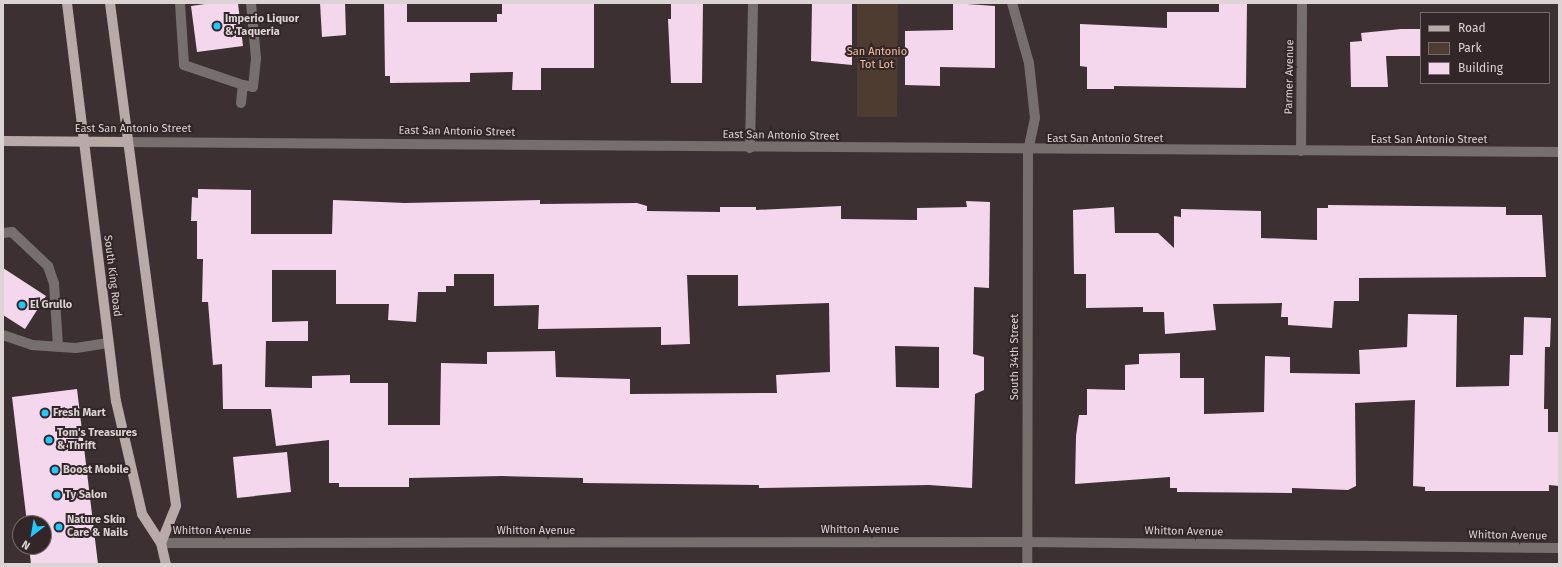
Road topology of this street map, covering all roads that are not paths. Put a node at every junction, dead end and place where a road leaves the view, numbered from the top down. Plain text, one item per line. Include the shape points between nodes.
1 (67, 3) edge
2 (110, 3) edge
3 (180, 3) edge
4 (251, 3) edge
5 (753, 3) edge
6 (1012, 3) edge
7 (1302, 3) edge
8 (243, 85) junction
9 (241, 103) dead end
10 (3, 141) edge
11 (85, 142) junction
12 (126, 142) junction
13 (750, 148) junction
14 (1028, 151) junction
15 (1301, 151) junction
16 (1559, 152) edge
17 (3, 233) edge
18 (3, 335) edge
19 (108, 343) junction
20 (58, 347) junction
21 (1027, 542) junction
22 (161, 543) junction
23 (1559, 548) edge
24 (166, 564) edge
25 (1027, 564) edge

1 - 11 main road, South King Road
2 - 12 main road
3 - 8 street via 184,65
4 - 8 street via 256,58 254,87
5 - 13 street
6 - 14 street, South 34th Street via 1029,63 1035,118
7 - 15 street, Parmer Avenue
8 - 9 street
10 - 11 main road, East San Antonio Street
11 - 12 main road, East San Antonio Street
11 - 19 main road, South King Road
12 - 13 street, East San Antonio Street
12 - 22 main road via 176,506
13 - 14 street, East San Antonio Street
14 - 15 street, East San Antonio Street
14 - 21 street, South 34th Street
15 - 16 street, East San Antonio Street
17 - 20 street via 12,232 48,266 54,283
18 - 20 street via 32,345
19 - 20 street via 76,348
19 - 22 main road, South King Road via 116,401 142,514
21 - 22 street, Whitton Avenue
21 - 23 street, Whitton Avenue
21 - 25 street, South 34th Street
22 - 24 main road, South King Road

